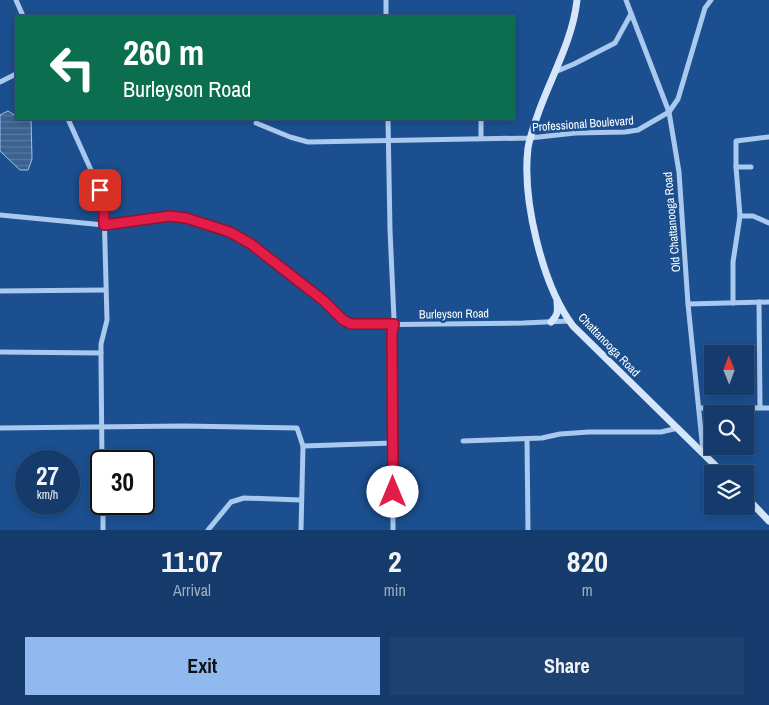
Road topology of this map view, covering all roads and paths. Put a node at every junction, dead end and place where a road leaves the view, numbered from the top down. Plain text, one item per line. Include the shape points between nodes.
1 (16, 0) edge
2 (386, 0) edge
3 (577, 0) edge
4 (626, 0) edge
5 (711, 0) edge
6 (632, 14) junction
7 (23, 15) edge
8 (386, 15) edge
9 (555, 72) junction
10 (15, 74) edge
11 (0, 82) edge
12 (669, 112) junction
13 (68, 120) edge
14 (388, 120) edge
15 (481, 120) edge
16 (256, 123) dead end
17 (481, 138) junction
18 (530, 138) junction
19 (769, 138) edge
20 (389, 141) junction
21 (736, 167) junction
22 (751, 167) dead end
23 (0, 215) edge
24 (740, 216) junction
25 (769, 223) edge
26 (104, 225) junction
27 (105, 290) junction
28 (0, 291) edge
29 (557, 299) junction
30 (759, 302) junction
31 (769, 302) edge
32 (733, 303) junction
33 (688, 304) junction
34 (569, 321) junction
35 (551, 322) junction
36 (394, 324) junction
37 (0, 352) edge
38 (101, 353) junction
39 (699, 408) junction
40 (760, 408) junction
41 (769, 408) edge
42 (101, 426) junction
43 (0, 428) edge
44 (678, 428) junction
45 (527, 439) junction
46 (463, 441) dead end
47 (393, 443) junction
48 (302, 446) junction
49 (102, 450) edge
50 (703, 451) junction
51 (716, 465) edge
52 (300, 500) junction
53 (754, 505) edge
54 (103, 515) edge
55 (769, 521) edge
56 (103, 530) edge
57 (208, 530) edge
58 (301, 530) edge
59 (393, 530) edge
60 (528, 530) edge

1 - 7 street
2 - 8 street
3 - 9 main road, Chattanooga Road via 570,35
4 - 6 street, Old Chattanooga Road
5 - 12 street via 705,8 678,98
6 - 9 street via 615,43
6 - 12 street, Old Chattanooga Road
9 - 18 main road, Chattanooga Road
10 - 11 street
12 - 18 street, Professional Boulevard via 638,130
12 - 33 street, Old Chattanooga Road via 679,172
13 - 26 street via 100,190
14 - 20 street
15 - 17 street
16 - 20 street, Professional Boulevard via 308,142
17 - 18 street, Professional Boulevard
17 - 20 street, Professional Boulevard
18 - 29 main road, Chattanooga Road via 527,179 530,206 545,269
19 - 21 street via 736,141
20 - 36 street
21 - 22 street
21 - 24 street
23 - 26 street, Burleyson Road
24 - 25 street via 753,216
24 - 32 street via 733,262
26 - 27 street
26 - 36 street, Burleyson Road via 170,216 230,232 263,253 324,301 346,323
27 - 28 street
27 - 38 street via 107,320
29 - 34 main road, Chattanooga Road
29 - 35 main road via 558,312
30 - 31 street
30 - 32 street
30 - 40 street
32 - 33 street
33 - 39 street, Old Chattanooga Road
34 - 35 street, Burleyson Road
34 - 44 main road, Chattanooga Road
35 - 36 street, Burleyson Road
36 - 47 street
37 - 38 street
38 - 42 street
39 - 40 street
39 - 50 street, Old Chattanooga Road
40 - 41 street
42 - 43 street
42 - 48 street via 297,428
42 - 49 street
44 - 45 street via 661,432 573,433
44 - 50 main road, Chattanooga Road
45 - 46 street
45 - 60 street
47 - 48 street
47 - 59 street
48 - 52 street
50 - 51 main road, Chattanooga Road
52 - 57 street via 244,498 231,502
52 - 58 street
53 - 55 main road
54 - 56 street

